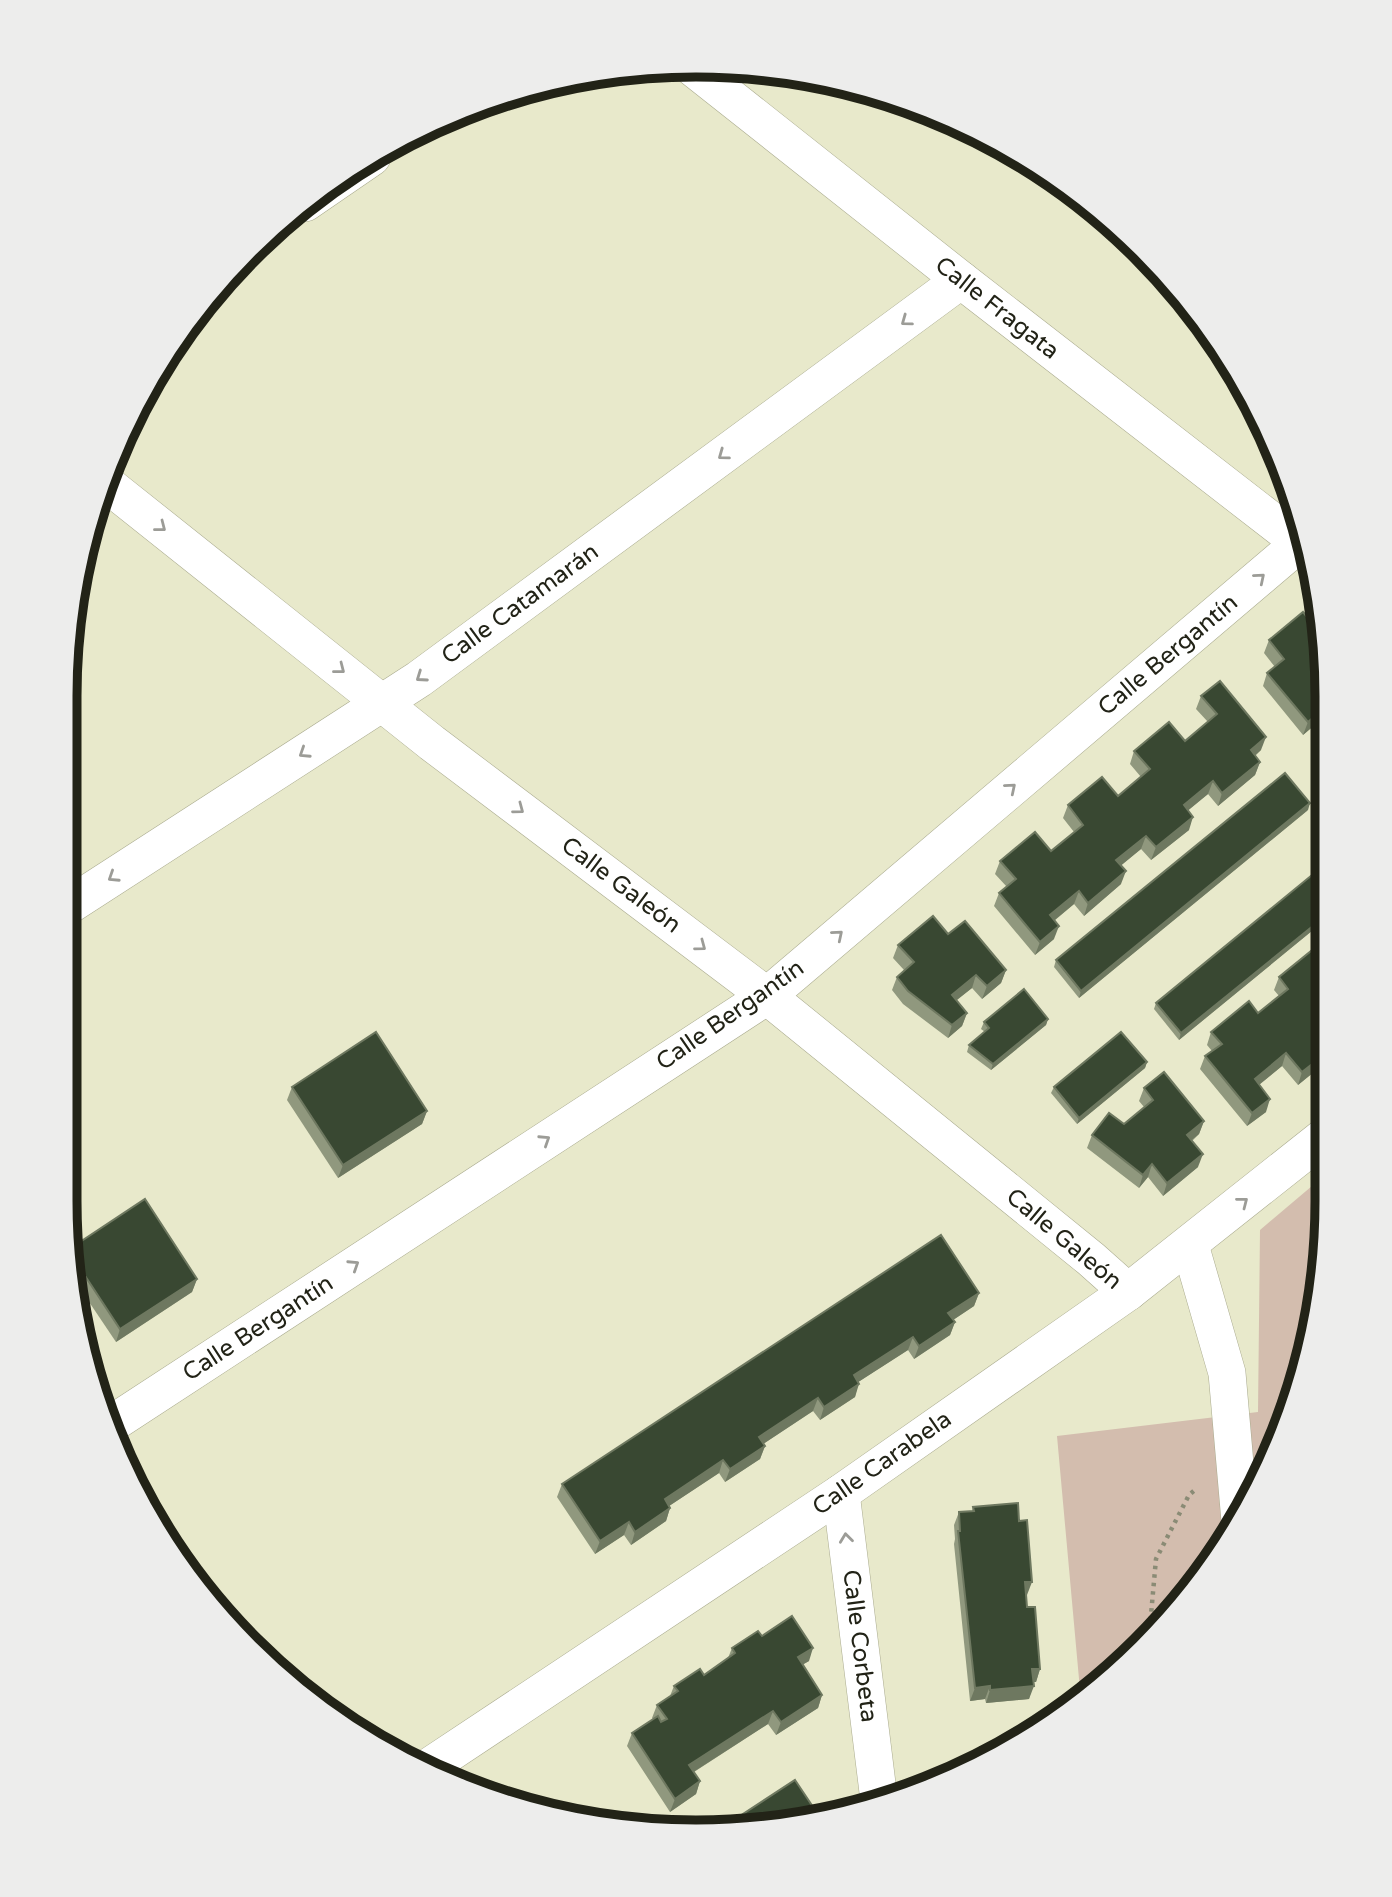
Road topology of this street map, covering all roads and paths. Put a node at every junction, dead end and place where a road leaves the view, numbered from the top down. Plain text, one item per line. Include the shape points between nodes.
1 (705, 77) edge
2 (961, 280) junction
3 (113, 489) edge
4 (1295, 539) edge
5 (1297, 549) edge
6 (382, 703) junction
7 (77, 900) edge
8 (767, 996) junction
9 (1315, 1144) edge
10 (1190, 1245) junction
11 (1128, 1292) junction
12 (117, 1420) edge
13 (1234, 1457) junction
14 (841, 1493) junction
15 (1238, 1499) edge
16 (1150, 1621) edge
17 (436, 1762) edge
18 (878, 1792) edge

1 - 2 street, Calle Fragata
2 - 4 street, Calle Fragata
2 -> 6 street, Calle Catamarán
3 -> 6 street, Calle Galeón
8 -> 5 street, Calle Bergantín
6 -> 7 street, Calle Catamarán
6 -> 8 street, Calle Galeón
8 - 11 street, Calle Galeón
12 -> 8 street, Calle Bergantín
10 -> 9 street, Calle Carabela
10 - 11 street, Calle Carabela
10 - 13 street via 1227,1373
11 - 14 street, Calle Carabela
13 - 15 street
13 - 16 path via 1189,1495 1156,1559
14 - 17 street, Calle Carabela
18 -> 14 street, Calle Corbeta

